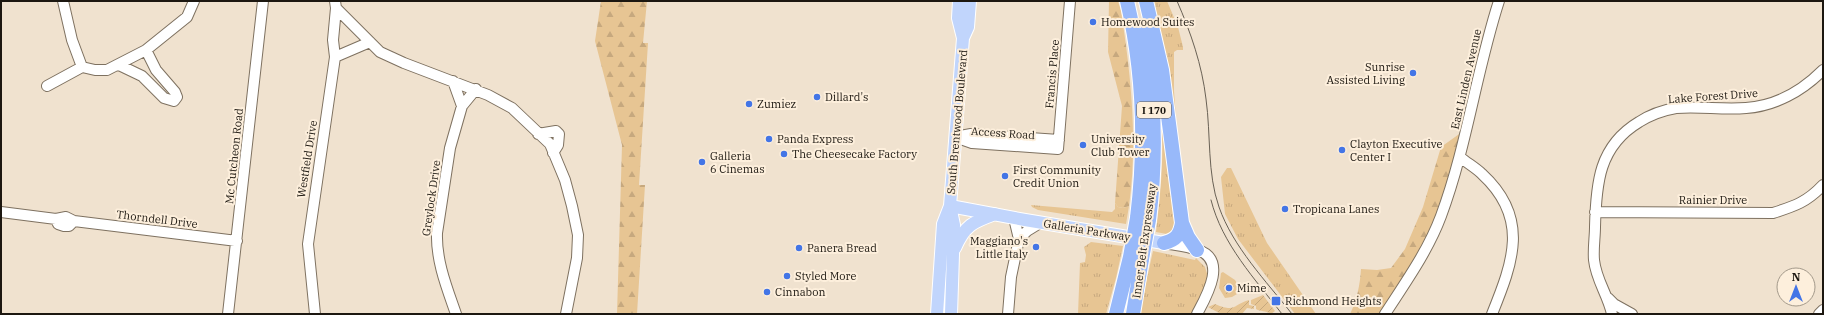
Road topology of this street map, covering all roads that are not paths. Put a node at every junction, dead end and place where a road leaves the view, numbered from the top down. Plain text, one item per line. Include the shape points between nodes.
1 (63, 1) edge
2 (194, 1) edge
3 (263, 1) edge
4 (959, 1) edge
5 (970, 1) edge
6 (1070, 1) edge
7 (1127, 1) edge
8 (1139, 1) edge
9 (1146, 1) edge
10 (1499, 1) edge
11 (335, 5) edge
12 (963, 38) junction
13 (370, 42) junction
14 (146, 50) junction
15 (334, 57) junction
16 (119, 65) junction
17 (82, 68) junction
18 (1822, 73) edge
19 (452, 81) junction
20 (48, 86) dead end
21 (476, 90) junction
22 (462, 106) junction
23 (538, 134) junction
24 (955, 138) junction
25 (1058, 144) joint
26 (553, 153) junction
27 (1460, 157) junction
28 (1823, 185) edge
29 (1823, 194) edge
30 (1811, 197) junction
31 (950, 206) junction
32 (1, 212) edge
33 (1595, 212) junction
34 (996, 214) junction
35 (1014, 218) junction
36 (1143, 219) junction
37 (1040, 223) junction
38 (1182, 223) junction
39 (1019, 239) junction
40 (237, 241) junction
41 (1164, 243) junction
42 (953, 250) junction
43 (1197, 250) junction
44 (1137, 262) junction
45 (1608, 298) junction
46 (1823, 310) edge
47 (1118, 313) edge
48 (228, 314) edge
49 (315, 314) edge
50 (456, 314) edge
51 (566, 314) edge
52 (937, 314) edge
53 (951, 314) edge
54 (1008, 314) edge
55 (1133, 314) edge
56 (1197, 314) edge
57 (1385, 314) edge
58 (1492, 314) edge
59 (1612, 314) edge
60 (1632, 314) edge
61 (1819, 314) edge

1 - 17 street
2 - 14 street via 187,17
3 - 40 street, Mc Cutcheon Road
4 - 12 main road, South Brentwood Boulevard via 958,18
5 - 12 main road, South Brentwood Boulevard via 968,27
6 - 25 street, Francis Place
7 - 36 highway, Inner Belt Expressway / I 170 via 1138,57 1143,113
8 - 36 highway, Inner Belt Expressway / I 170 via 1154,106 1154,155
9 - 38 highway via 1162,70
10 - 27 street, East Linden Avenue
11 - 13 street
11 - 15 street, Westfield Drive
12 - 24 main road, South Brentwood Boulevard
13 - 15 street
13 - 19 street via 380,52
14 - 16 street
14 - 16 street via 156,70 175,92 177,97 174,101 164,98 142,76
15 - 49 street, Westfield Drive via 308,244
16 - 17 street via 107,70
17 - 20 street
18 - 33 street, Lake Forest Drive via 1789,95 1762,105 1746,108 1675,108 1633,125 1609,149 1601,167
19 - 21 street
19 - 22 street
21 - 22 street, Greylock Drive
21 - 23 street via 512,108
22 - 50 street, Greylock Drive via 450,148 436,239 440,263
23 - 26 street via 550,144
23 - 26 street via 556,131 559,134 558,145
24 - 25 street, Access Road via 971,134
24 - 31 main road, South Brentwood Boulevard
26 - 51 street via 565,180 578,235 577,258
27 - 57 street, East Linden Avenue via 1441,217 1428,246
27 - 58 street via 1482,173 1498,190 1513,228 1511,264
28 - 30 street, Rainier Drive
29 - 30 street
30 - 33 street, Rainier Drive via 1773,213
31 - 34 main road, Galleria Parkway
31 - 42 main road, South Brentwood Boulevard via 954,220
31 - 52 main road, South Brentwood Boulevard via 943,224
32 - 40 street, Thorndell Drive via 56,219 66,217 74,221
33 - 45 street, Lake Forest Drive via 1594,260 1601,287
34 - 35 main road, Galleria Parkway
34 - 42 main road via 973,222 966,228
35 - 37 main road, Galleria Parkway
35 - 39 street
36 - 44 highway, Inner Belt Expressway / I 170, bridge
37 - 39 street
37 - 41 main road, Galleria Parkway
38 - 41 highway via 1177,236
38 - 43 highway
39 - 54 street via 1012,269
40 - 48 street, Mc Cutcheon Road
41 - 43 street, Galleria Parkway
42 - 53 main road, South Brentwood Boulevard
43 - 56 street via 1209,257 1213,275 1212,286
44 - 47 highway, Inner Belt Expressway / I 170
44 - 55 highway, Inner Belt Expressway / I 170
45 - 59 street, Lake Forest Drive
45 - 60 street
46 - 61 street

